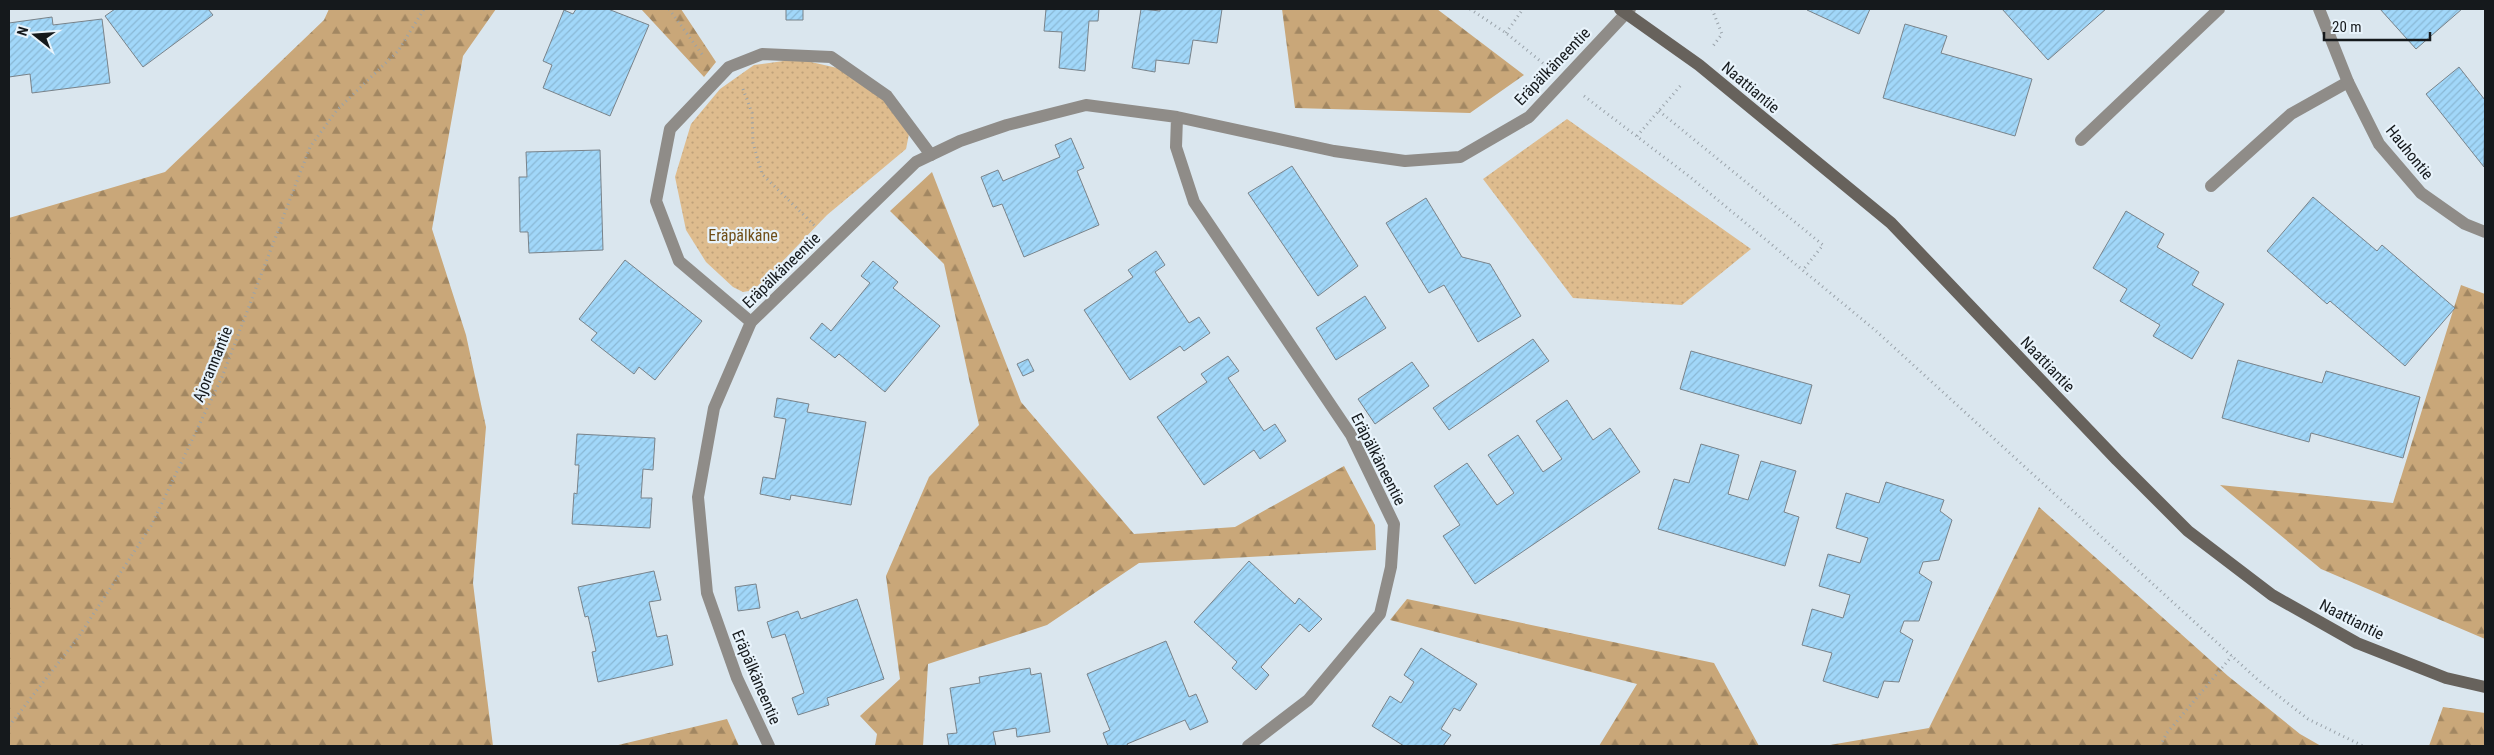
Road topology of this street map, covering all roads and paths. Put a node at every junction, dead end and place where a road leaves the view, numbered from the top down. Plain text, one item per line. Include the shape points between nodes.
1 (424, 9) edge
2 (669, 9) edge
3 (1470, 9) edge
4 (1523, 9) edge
5 (2219, 9) edge
6 (2319, 9) edge
7 (1625, 10) edge
8 (1506, 33) junction
9 (729, 67) junction
10 (719, 78) junction
11 (1562, 79) junction
12 (2348, 82) junction
13 (1659, 111) dead end
14 (1177, 117) junction
15 (2081, 140) dead end
16 (931, 155) junction
17 (2211, 186) dead end
18 (2485, 232) edge
19 (832, 243) junction
20 (1804, 270) junction
21 (751, 322) junction
22 (2232, 656) junction
23 (2485, 687) edge
24 (9, 726) edge
25 (769, 746) edge
26 (1248, 746) edge
27 (2160, 746) edge
28 (2363, 746) edge

1 - 24 path, Ajorannantie via 398,51 338,110 310,147 222,377 151,526 77,639
2 - 10 path
3 - 8 path
4 - 8 path
5 - 15 street
6 - 12 street, Hauhontie
7 - 11 street, Eräpälkäneentie
7 - 23 street, Naattiantie via 1699,65 1891,223 2188,531 2272,595 2357,643 2446,678
8 - 11 path
9 - 10 street
9 - 16 street via 762,54 832,57 887,96
9 - 19 path via 744,90 752,113 753,143 762,174
10 - 21 street via 670,129 656,201 679,261
11 - 14 street, Eräpälkäneentie via 1529,117 1460,157 1405,161 1334,151
11 - 20 path
12 - 17 street via 2291,114
12 - 18 street, Hauhontie via 2379,144 2421,193 2464,224
13 - 20 path via 1823,245
14 - 16 street, Eräpälkäneentie via 1086,105 1007,125
14 - 26 street, Eräpälkäneentie via 1176,146 1194,202 1351,434 1394,524 1391,567 1380,614 1308,700
16 - 19 street, Eräpälkäneentie via 916,162
19 - 21 street, Eräpälkäneentie
20 - 22 path via 1875,330
21 - 25 street, Eräpälkäneentie via 714,408 698,497 707,593 737,678
22 - 27 path via 2167,733
22 - 28 path via 2308,719

